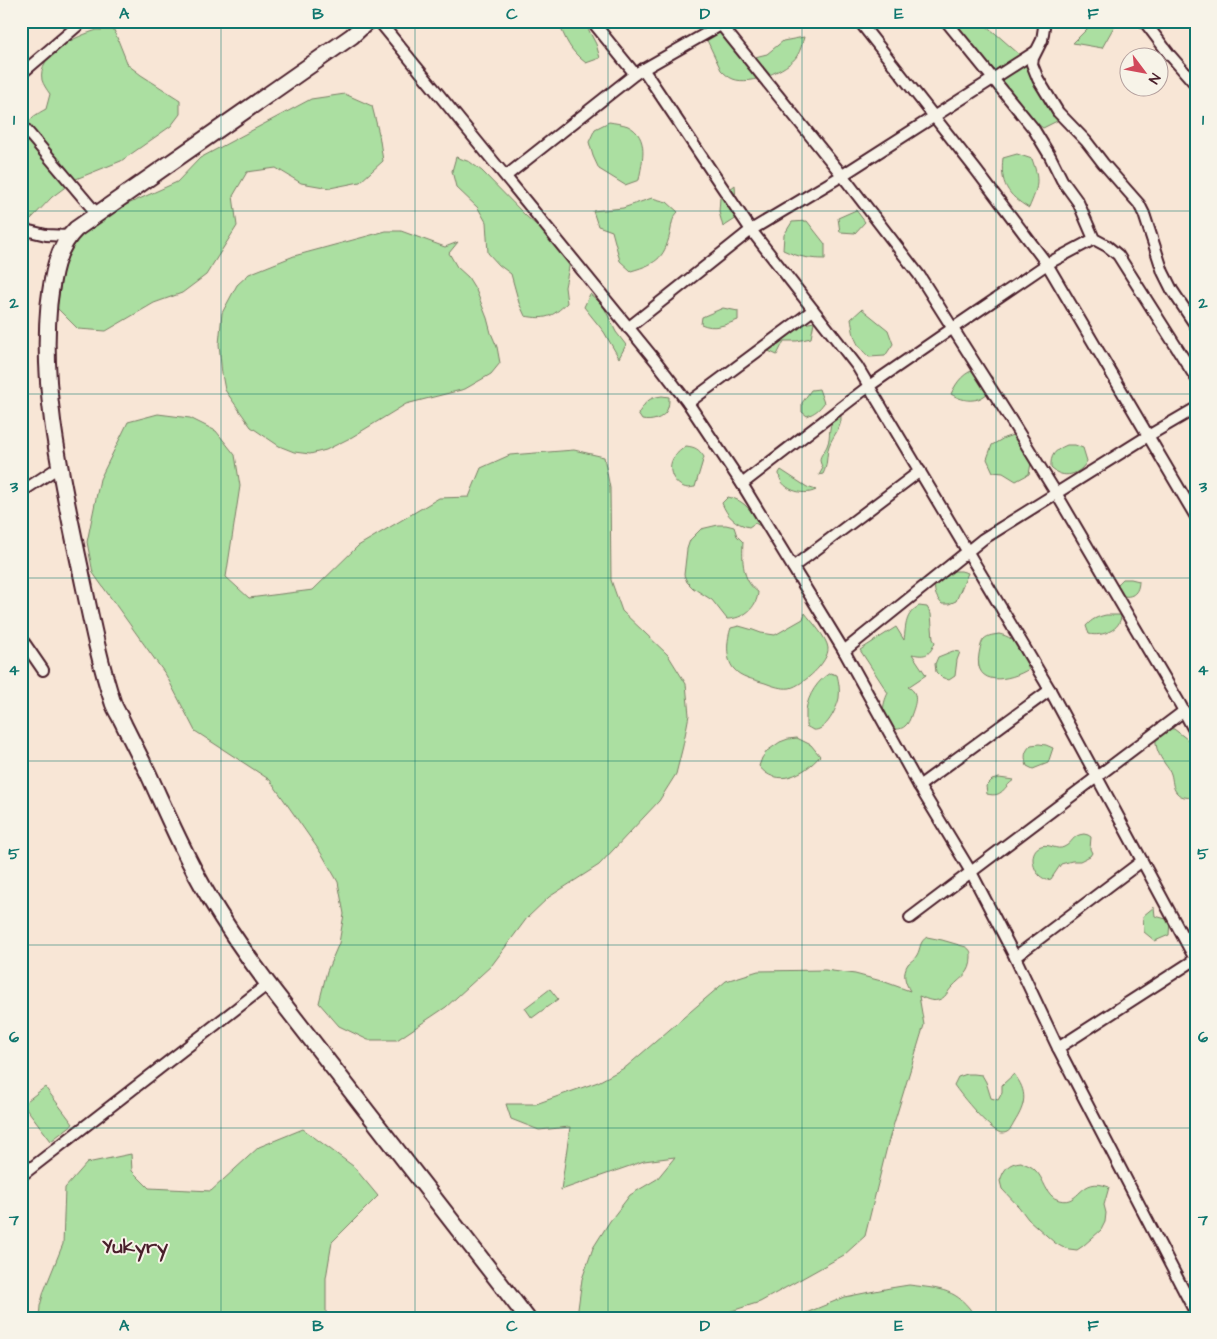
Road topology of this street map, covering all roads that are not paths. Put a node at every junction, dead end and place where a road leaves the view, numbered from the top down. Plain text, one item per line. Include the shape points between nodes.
1 (83, 21) edge
2 (368, 21) edge
3 (379, 21) edge
4 (592, 21) edge
5 (858, 21) edge
6 (946, 21) edge
7 (1043, 21) edge
8 (1144, 21) edge
9 (722, 22) edge
10 (1036, 52) junction
11 (639, 72) junction
12 (21, 74) edge
13 (992, 78) junction
14 (1196, 85) edge
15 (933, 116) junction
16 (21, 124) edge
17 (842, 175) junction
18 (506, 176) junction
19 (97, 214) junction
20 (21, 229) edge
21 (751, 230) junction
22 (68, 236) junction
23 (1094, 239) junction
24 (1047, 264) junction
25 (813, 310) junction
26 (1196, 326) edge
27 (628, 328) junction
28 (953, 328) junction
29 (1196, 378) edge
30 (869, 386) junction
31 (688, 403) junction
32 (1196, 408) edge
33 (1148, 436) junction
34 (59, 466) junction
35 (920, 471) junction
36 (742, 484) junction
37 (21, 492) edge
38 (1056, 493) junction
39 (1196, 517) edge
40 (968, 551) junction
41 (793, 567) junction
42 (21, 638) edge
43 (844, 651) junction
44 (43, 670) dead end
45 (1050, 690) junction
46 (1189, 713) edge
47 (1196, 734) edge
48 (1096, 776) junction
49 (919, 786) junction
50 (1142, 861) junction
51 (971, 872) junction
52 (910, 918) dead end
53 (1015, 957) junction
54 (1196, 959) edge
55 (268, 984) junction
56 (1058, 1048) junction
57 (21, 1176) edge
58 (1196, 1314) edge
59 (527, 1318) edge

1 - 12 street
2 - 19 street via 352,36
3 - 18 street
4 - 11 street
5 - 15 street
6 - 13 street
7 - 10 street via 1042,40
8 - 14 street
9 - 11 street
9 - 17 street
10 - 13 street
10 - 26 street via 1032,64 1038,79 1058,112 1141,209 1168,281
11 - 18 street
11 - 21 street
13 - 15 street
13 - 23 street via 1033,128 1078,202
15 - 17 street
15 - 24 street
16 - 19 street
17 - 21 street
17 - 28 street via 918,275
18 - 27 street
19 - 22 street
20 - 22 street
21 - 25 street
21 - 27 street
22 - 34 street via 51,285 48,323 49,385
23 - 24 street
23 - 29 street via 1118,255
24 - 28 street
24 - 33 street
25 - 30 street
25 - 31 street
27 - 31 street
28 - 30 street
28 - 38 street
30 - 35 street
30 - 36 street
31 - 36 street
32 - 33 street
33 - 38 street
33 - 39 street
34 - 37 street
34 - 55 street via 94,635 114,705 208,896
35 - 40 street
35 - 41 street
36 - 41 street
38 - 40 street via 983,538
38 - 46 street
40 - 43 street
40 - 45 street
41 - 43 street
42 - 44 street
43 - 49 street
45 - 48 street
45 - 49 street
46 - 47 street
46 - 48 street
48 - 50 street
48 - 51 street
49 - 51 street
50 - 53 street
50 - 54 street
51 - 52 street
51 - 53 street
53 - 56 street
54 - 56 street
55 - 57 street
55 - 59 street
56 - 58 street

